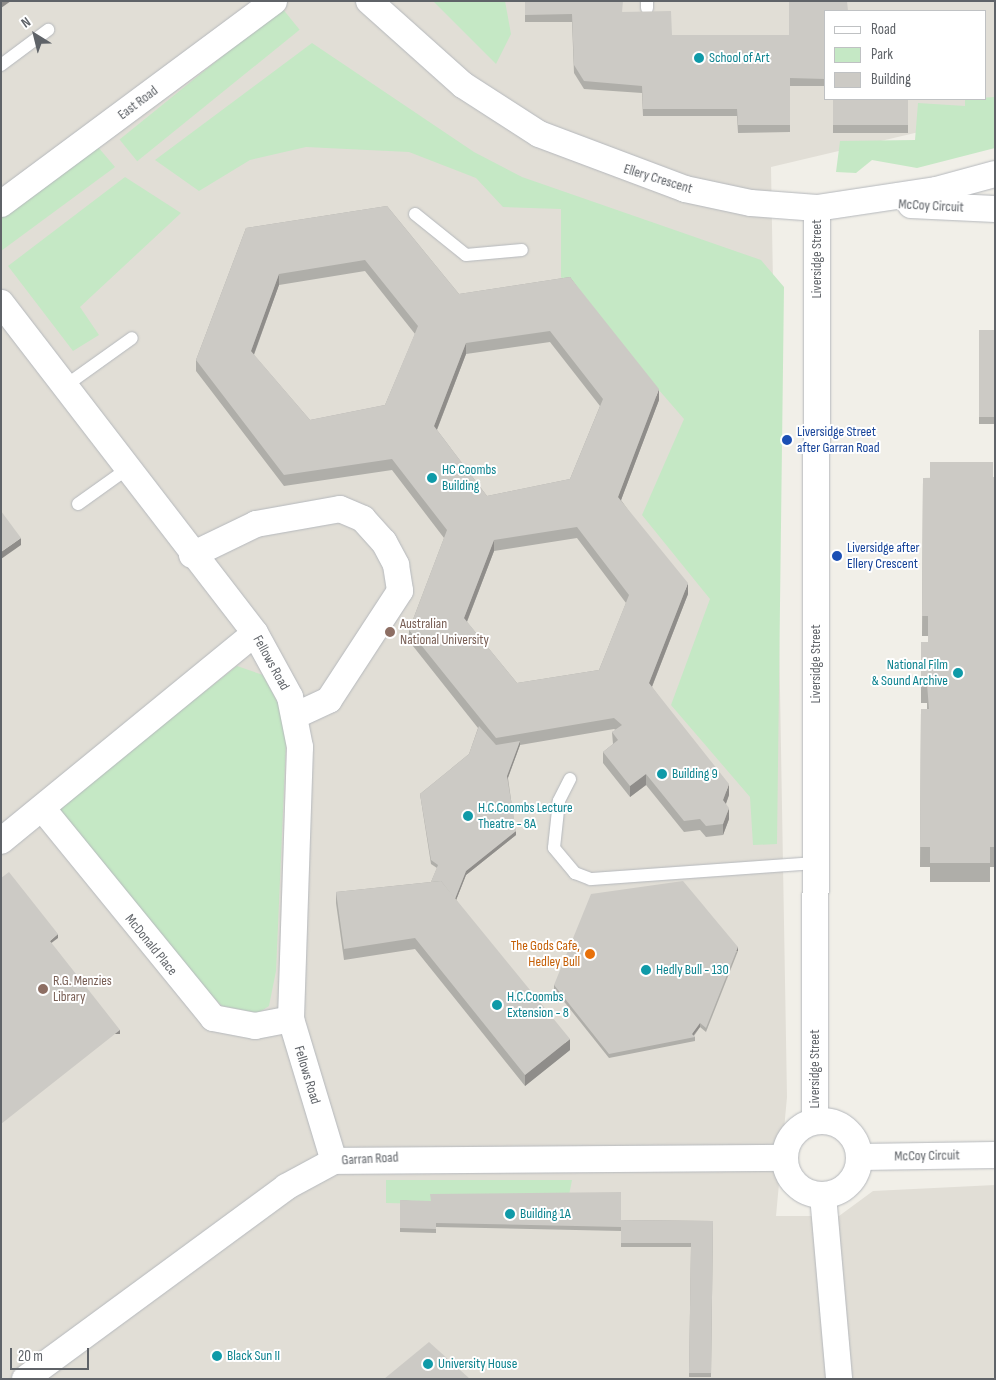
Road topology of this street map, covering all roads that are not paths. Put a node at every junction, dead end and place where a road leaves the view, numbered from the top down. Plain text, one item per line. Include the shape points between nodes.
1 (274, 1) edge
2 (369, 1) edge
3 (48, 30) dead end
4 (1, 65) edge
5 (995, 174) edge
6 (868, 203) junction
7 (1, 204) edge
8 (817, 208) junction
9 (995, 209) edge
10 (415, 214) dead end
11 (522, 250) dead end
12 (1, 303) edge
13 (132, 338) dead end
14 (65, 386) junction
15 (127, 469) junction
16 (78, 504) dead end
17 (192, 554) junction
18 (255, 633) junction
19 (295, 716) junction
20 (570, 779) dead end
21 (42, 808) junction
22 (1, 841) edge
23 (816, 862) junction
24 (292, 1019) junction
25 (816, 1121) junction
26 (995, 1155) edge
27 (860, 1157) junction
28 (785, 1158) junction
29 (334, 1161) junction
30 (823, 1195) junction
31 (24, 1379) edge
32 (839, 1379) edge

1 - 7 street, East Road
2 - 8 street, Ellery Crescent via 463,85 539,134 685,189 751,203
3 - 4 lane
5 - 6 street, Ellery Crescent
6 - 8 street, Ellery Crescent
6 - 9 street, McCoy Circuit
8 - 23 street, Liversidge Street
10 - 11 lane via 466,255
12 - 14 street, Fellows Road
13 - 14 lane
14 - 15 street, Fellows Road
15 - 16 lane
15 - 17 street, Fellows Road
17 - 18 street, Fellows Road
17 - 19 street via 256,524 340,509 363,519 384,542 396,565 400,591 329,700
18 - 19 street, Fellows Road via 282,678
18 - 21 street
19 - 24 street, Fellows Road via 300,747
20 - 23 lane via 559,801 554,848 575,872 591,879
21 - 22 street
21 - 24 street, McDonald Place via 213,1018 254,1026
23 - 25 street, Liversidge Street
24 - 29 street, Fellows Road
25 - 27 street via 843,1126 854,1137
25 - 28 street via 793,1134
26 - 27 street, McCoy Circuit
27 - 30 street via 851,1181
28 - 29 street, Garran Road
28 - 30 street via 798,1187
29 - 31 street, Garran Road via 286,1187
30 - 32 street

